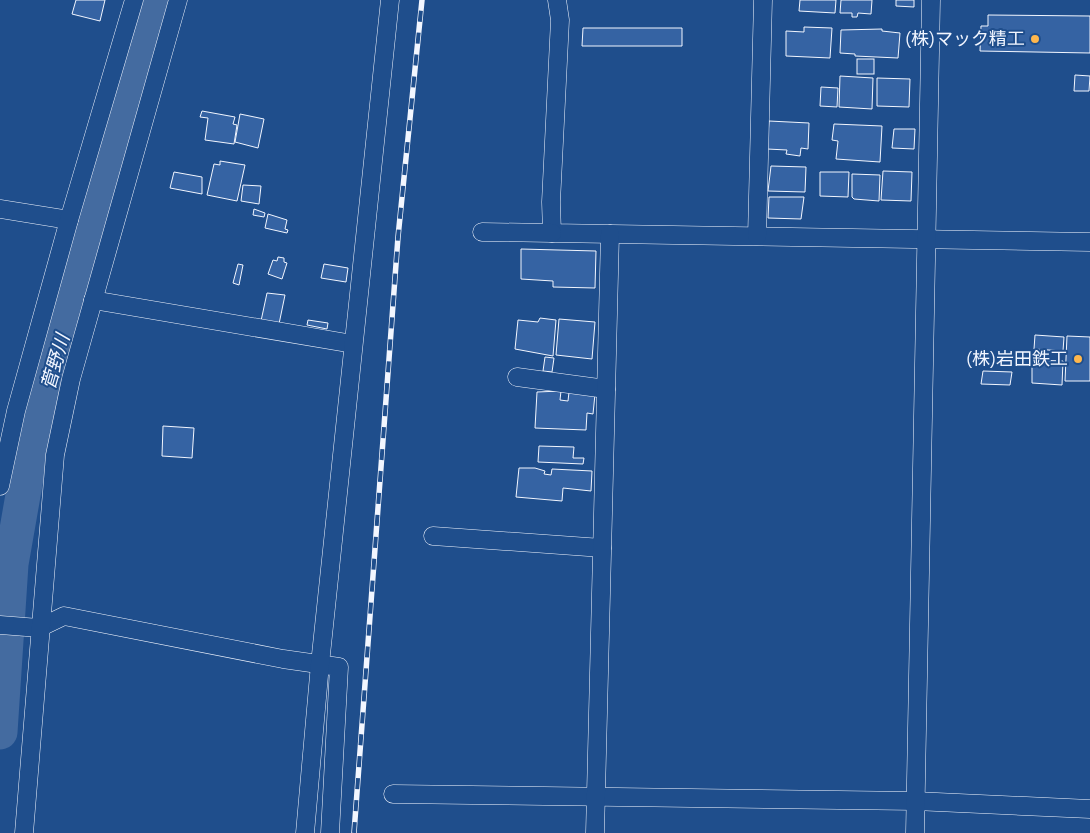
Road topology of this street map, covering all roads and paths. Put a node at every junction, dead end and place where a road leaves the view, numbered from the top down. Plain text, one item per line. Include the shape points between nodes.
1 (134, 0) edge
2 (178, 0) edge
3 (557, 0) edge
4 (564, 0) edge
5 (763, 0) edge
6 (931, 0) edge
7 (385, 1) edge
8 (560, 20) junction
9 (0, 208) edge
10 (69, 220) junction
11 (482, 232) dead end
12 (552, 234) junction
13 (610, 234) junction
14 (757, 236) junction
15 (926, 240) junction
16 (1090, 242) edge
17 (93, 300) junction
18 (353, 344) junction
19 (517, 377) dead end
20 (606, 389) junction
21 (0, 486) edge
22 (433, 536) dead end
23 (602, 548) junction
24 (0, 625) edge
25 (34, 628) junction
26 (320, 664) junction
27 (393, 794) dead end
28 (596, 797) junction
29 (915, 801) junction
30 (1090, 809) edge
31 (24, 833) edge
32 (305, 833) edge
33 (330, 833) edge
34 (596, 833) edge
35 (915, 833) edge

1 - 10 street
2 - 17 street
3 - 8 street
4 - 8 street
5 - 14 street
6 - 15 street
7 - 18 street
8 - 12 street
9 - 10 street
10 - 21 street via 16,411
11 - 12 street
12 - 13 street
13 - 14 street
13 - 20 street
14 - 15 street
15 - 16 street
15 - 29 street
17 - 18 street
17 - 25 street via 54,455
18 - 26 street
19 - 20 street
20 - 23 street
22 - 23 street
23 - 28 street
24 - 25 street
25 - 26 street via 64,616
25 - 31 street
26 - 32 street
26 - 33 street via 340,667
27 - 28 street
28 - 29 street
28 - 34 street
29 - 30 street
29 - 35 street

